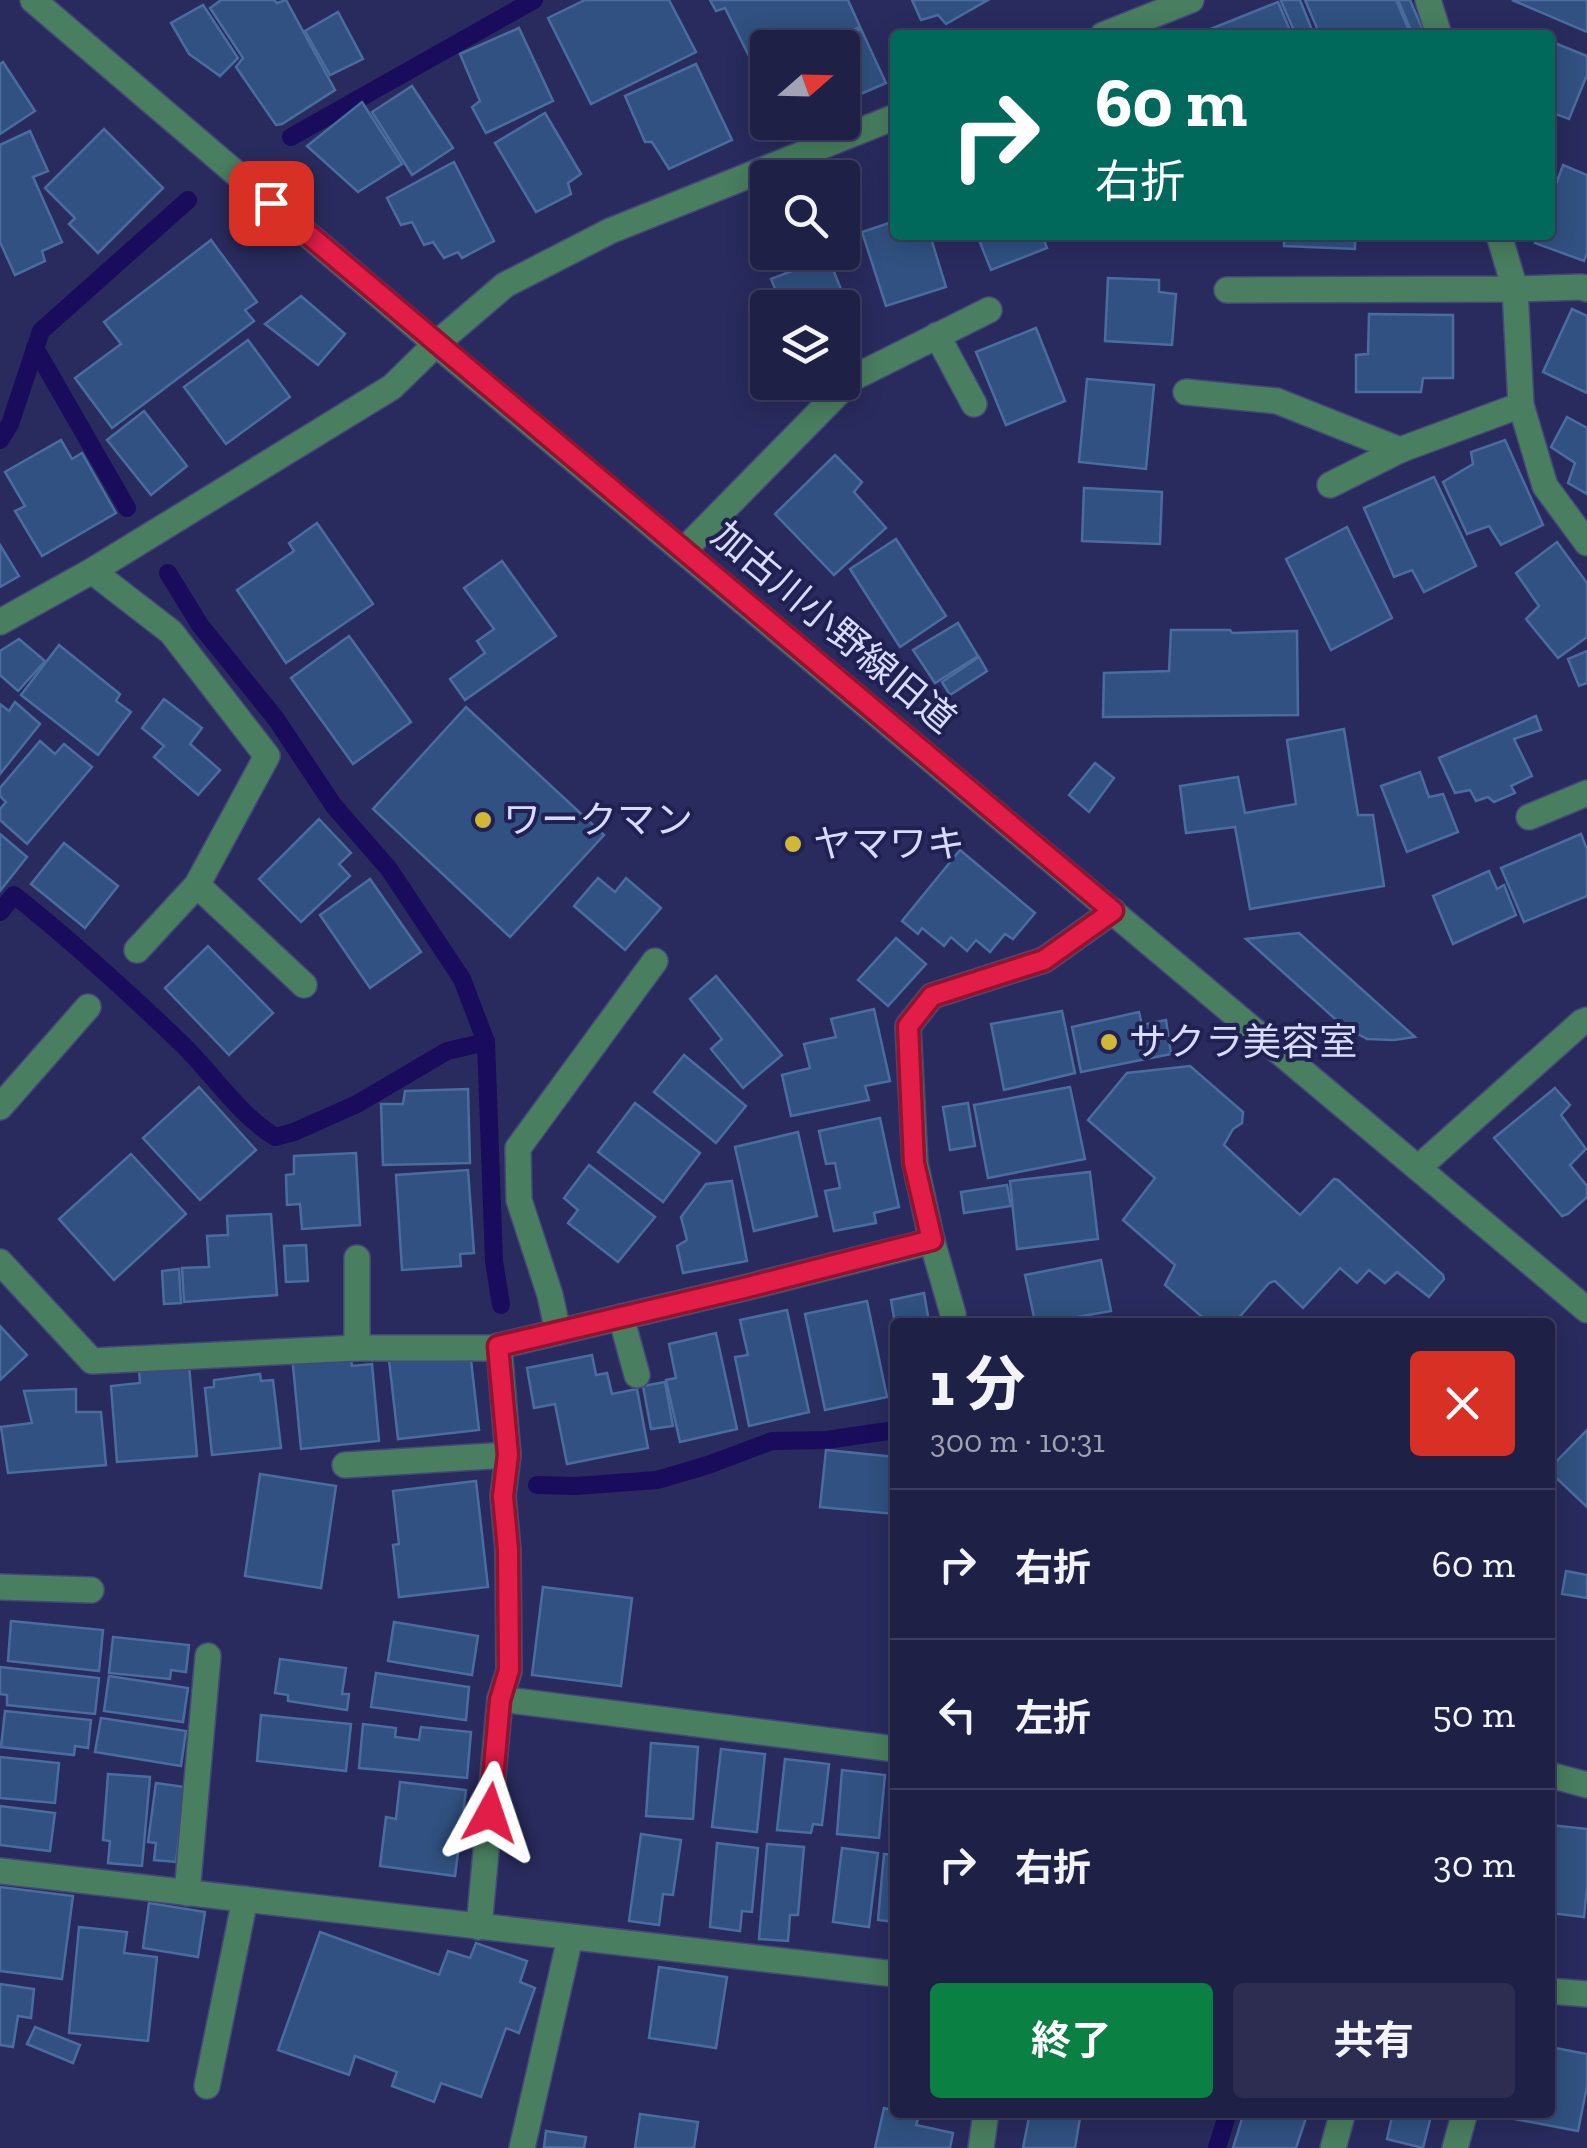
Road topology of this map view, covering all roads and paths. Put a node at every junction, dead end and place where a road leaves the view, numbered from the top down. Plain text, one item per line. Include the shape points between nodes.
1 (33, 0) edge
2 (1191, 0) edge
3 (1428, 0) edge
4 (1116, 30) edge
5 (1438, 30) edge
6 (890, 120) edge
7 (1500, 240) edge
8 (1587, 289) edge
9 (1227, 290) dead end
10 (1514, 290) junction
11 (989, 310) dead end
12 (937, 335) junction
13 (436, 344) junction
14 (1186, 392) dead end
15 (974, 404) dead end
16 (1521, 405) junction
17 (1400, 450) junction
18 (1330, 485) dead end
19 (1587, 543) edge
20 (684, 550) junction
21 (92, 571) junction
22 (0, 622) edge
23 (1587, 793) edge
24 (1529, 817) dead end
25 (197, 885) junction
26 (1113, 911) junction
27 (137, 950) dead end
28 (655, 961) dead end
29 (304, 985) dead end
30 (88, 1006) dead end
31 (1587, 1020) edge
32 (0, 1107) edge
33 (1418, 1168) junction
34 (932, 1240) junction
35 (357, 1258) dead end
36 (0, 1262) edge
37 (1587, 1310) edge
38 (953, 1314) dead end
39 (621, 1317) junction
40 (558, 1332) junction
41 (498, 1346) junction
42 (358, 1348) junction
43 (637, 1374) dead end
44 (508, 1455) junction
45 (344, 1465) dead end
46 (0, 1587) edge
47 (91, 1590) dead end
48 (208, 1656) dead end
49 (500, 1700) junction
50 (890, 1749) edge
51 (1555, 1777) edge
52 (1587, 1785) edge
53 (0, 1870) edge
54 (187, 1892) junction
55 (244, 1899) junction
56 (479, 1926) junction
57 (570, 1938) junction
58 (890, 1973) edge
59 (1555, 1991) edge
60 (1587, 1994) edge
61 (207, 2086) dead end
62 (985, 2118) edge
63 (1341, 2118) edge
64 (1462, 2118) edge
65 (522, 2148) edge
66 (982, 2148) edge
67 (1333, 2148) edge
68 (1455, 2148) edge

1 - 13 street, 加古川小野線旧道
2 - 4 street
3 - 5 street
6 - 13 street via 610,230 504,286
7 - 10 street
8 - 10 street
9 - 10 street
10 - 16 street
11 - 12 street
12 - 15 street
12 - 20 street via 853,378
13 - 20 street, 加古川小野線旧道
13 - 21 street via 392,387
14 - 17 street via 1277,401
16 - 17 street
16 - 19 street via 1545,486
17 - 18 street
20 - 26 street, 加古川小野線旧道
21 - 22 street
21 - 25 street via 171,632 267,756
23 - 24 street
25 - 27 street
25 - 29 street
26 - 33 street, 加古川小野線旧道
26 - 34 street via 1044,960 932,996 908,1026 914,1163
28 - 40 street via 518,1148 519,1200
30 - 32 street
31 - 33 street
33 - 37 street, 加古川小野線旧道
34 - 38 street
34 - 39 street
35 - 42 street
36 - 42 street via 92,1361
39 - 40 street
39 - 43 street
40 - 41 street
41 - 42 street
41 - 44 street
44 - 45 street
44 - 49 street via 503,1496 509,1670
46 - 47 street
48 - 54 street
49 - 50 street
49 - 56 street
51 - 52 street
53 - 54 street
54 - 55 street
55 - 56 street
55 - 61 street
56 - 57 street
57 - 58 street
57 - 65 street
59 - 60 street
62 - 66 street
63 - 67 street
64 - 68 street

